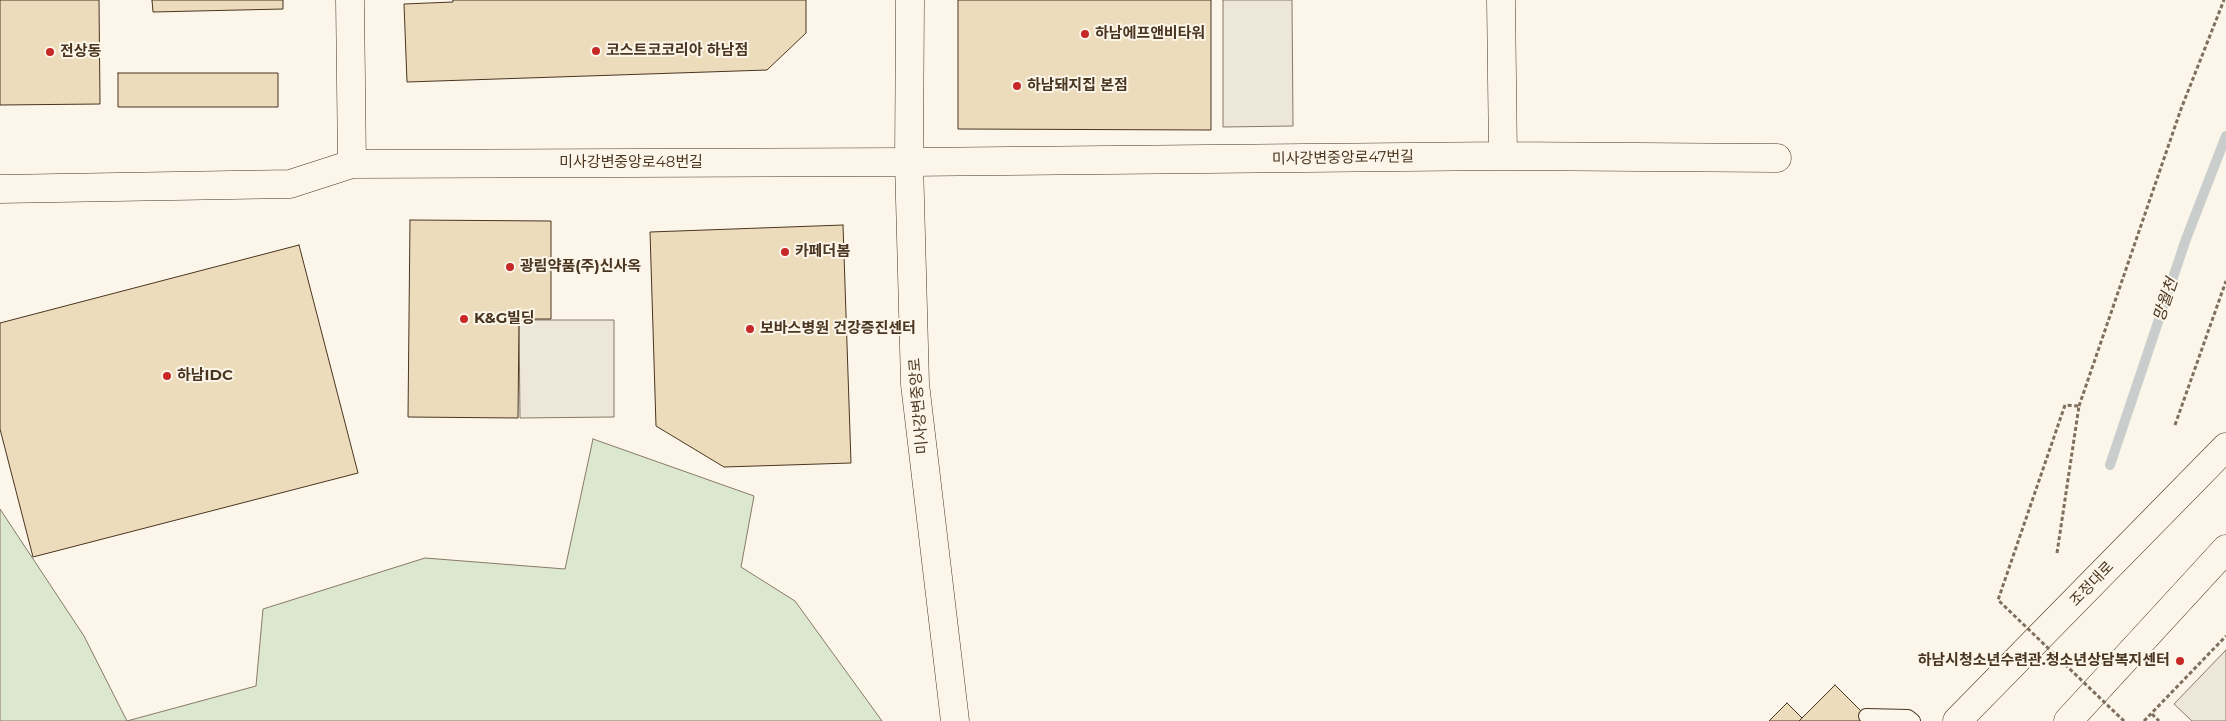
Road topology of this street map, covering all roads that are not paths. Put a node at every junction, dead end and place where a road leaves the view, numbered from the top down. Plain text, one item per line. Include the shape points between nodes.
1 (350, 0) edge
2 (910, 0) edge
3 (1501, 0) edge
4 (1503, 156) junction
5 (1777, 158) dead end
6 (909, 162) junction
7 (352, 164) junction
8 (0, 188) edge
9 (2226, 447) edge
10 (2226, 549) edge
11 (1866, 716) dead end
12 (955, 721) edge
13 (1913, 721) edge
14 (1957, 721) edge
15 (2068, 721) edge

1 - 7 street
2 - 6 street, 미사강변중앙로
3 - 4 street
4 - 5 street, 미사강변중앙로47번길
4 - 6 street, 미사강변중앙로47번길
6 - 7 street, 미사강변중앙로48번길
6 - 12 street, 미사강변중앙로 via 915,384
7 - 8 street, 미사강변중앙로48번길 via 290,184
9 - 14 street, 조정대로
10 - 15 street
11 - 13 lane via 1908,717

